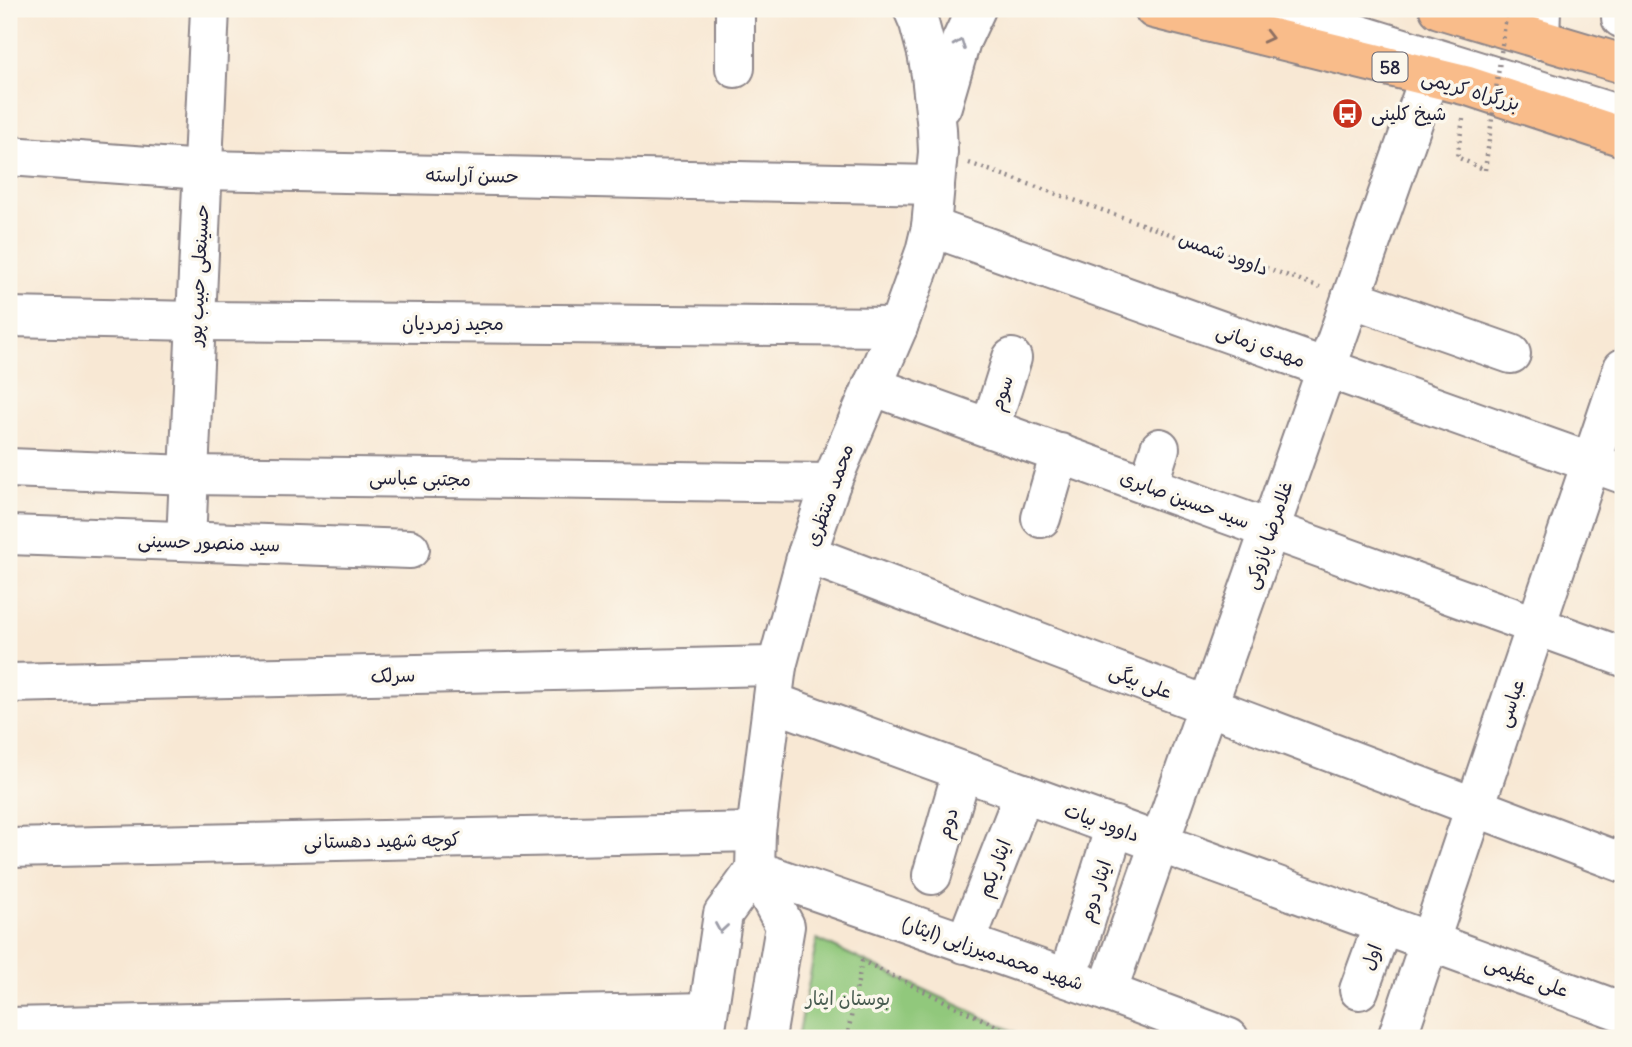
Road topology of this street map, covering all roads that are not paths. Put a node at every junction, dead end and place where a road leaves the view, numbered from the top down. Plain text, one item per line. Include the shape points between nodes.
1 (210, 9) edge
2 (735, 9) edge
3 (913, 9) edge
4 (976, 9) edge
5 (1154, 9) edge
6 (1278, 9) edge
7 (1439, 9) edge
8 (1540, 24) edge
9 (1623, 64) edge
10 (736, 68) dead end
11 (1429, 77) junction
12 (1623, 116) edge
13 (1623, 136) edge
14 (937, 155) junction
15 (9, 156) edge
16 (203, 170) junction
17 (930, 227) junction
18 (1351, 298) junction
19 (9, 317) edge
20 (196, 321) junction
21 (898, 327) junction
22 (1511, 354) dead end
23 (1012, 358) dead end
24 (1326, 368) junction
25 (1623, 368) edge
26 (873, 386) junction
27 (989, 428) junction
28 (1160, 448) dead end
29 (1060, 453) junction
30 (9, 468) edge
31 (1607, 468) edge
32 (190, 475) junction
33 (831, 483) junction
34 (1148, 486) junction
35 (1041, 518) dead end
36 (1270, 529) junction
37 (9, 535) edge
38 (186, 541) junction
39 (410, 550) dead end
40 (807, 554) junction
41 (1536, 626) junction
42 (1623, 657) edge
43 (9, 683) edge
44 (775, 684) junction
45 (1208, 706) junction
46 (962, 771) junction
47 (1024, 793) junction
48 (1476, 807) junction
49 (1115, 827) junction
50 (756, 832) junction
51 (1159, 843) junction
52 (9, 848) edge
53 (1623, 863) edge
54 (755, 870) junction
55 (932, 875) dead end
56 (1383, 924) junction
57 (1430, 941) junction
58 (965, 944) junction
59 (1075, 955) dead end
60 (1359, 990) dead end
61 (1107, 992) junction
62 (1617, 1020) edge
63 (706, 1025) edge
64 (9, 1027) edge
65 (766, 1038) edge
66 (1229, 1038) edge
67 (1397, 1038) edge

1 - 16 street, حسینعلی حبیب پور
2 - 10 street
3 - 14 street, محمد منتظری via 931,75
14 -> 4 street, محمد منتظری via 958,50
5 -> 11 highway, بزرگراه کریمی / 58
6 - 12 street
7 - 8 highway via 1481,20
8 - 9 highway
11 - 13 highway, بزرگراه کریمی / 58
11 - 18 street, غلامرضا پازوکی
14 - 16 street, حسن آراسته
14 - 17 street, محمد منتظری
15 - 16 street, حسن آراسته
16 - 20 street, حسینعلی حبیب پور
17 - 21 street, محمد منتظری
17 - 24 street, مهدی زمانی
18 - 22 street
18 - 24 street, غلامرضا پازوکی
19 - 20 street, مجید زمردیان
20 - 21 street, مجید زمردیان
20 - 32 street, حسینعلی حبیب پور
21 - 26 street, محمد منتظری
23 - 27 street, سوم
24 - 31 street, مهدی زمانی
24 - 36 street, غلامرضا پازوکی
25 - 31 street, عباسی
26 - 27 street, سید حسین صابری
26 - 33 street, محمد منتظری
27 - 29 street, سید حسین صابری
28 - 34 street
29 - 34 street, سید حسین صابری
29 - 35 street
30 - 32 street, مجتبی عباسی
31 - 41 street, عباسی
32 - 33 street, مجتبی عباسی
32 - 38 street, حسینعلی حبیب پور
33 - 40 street, محمد منتظری
34 - 36 street, سید حسین صابری
36 - 41 street, سید حسین صابری
36 - 45 street, غلامرضا پازوکی
37 - 38 street, سید منصور حسینی
38 - 39 street, سید منصور حسینی
40 - 44 street, محمد منتظری
40 - 45 street, علی بیگی
41 - 42 street, سید حسین صابری
41 - 48 street, عباسی
43 - 44 street, سرلک
44 - 46 street, داوود بیات
44 - 50 street, محمد منتظری
45 - 48 street, علی بیگی
45 - 51 street, غلامرضا پازوکی
46 - 47 street, داوود بیات
46 - 55 street, دوم
47 - 49 street, داوود بیات
47 - 58 street, ایثار یکم
48 - 53 street, علی بیگی
48 - 57 street, عباسی
49 - 51 street, داوود بیات
49 - 59 street, ایثار دوم
50 - 52 street, کوچه شهید دهستانی
50 - 54 street, محمد منتظری
51 - 56 street, داوود بیات
51 - 61 street, غلامرضا پازوکی
54 - 58 street, شهید محمدمیرزایی (ایثار)
54 -> 63 street via 723,914
54 - 65 street, محمد منتظری via 785,926
56 - 57 street, داوود بیات
56 - 60 street, اول
57 - 62 street, علی عظیمی
57 - 67 street, عباسی
58 - 61 street, شهید محمدمیرزایی (ایثار)
61 - 66 street, شهید محمدمیرزایی (ایثار)
63 - 64 street

